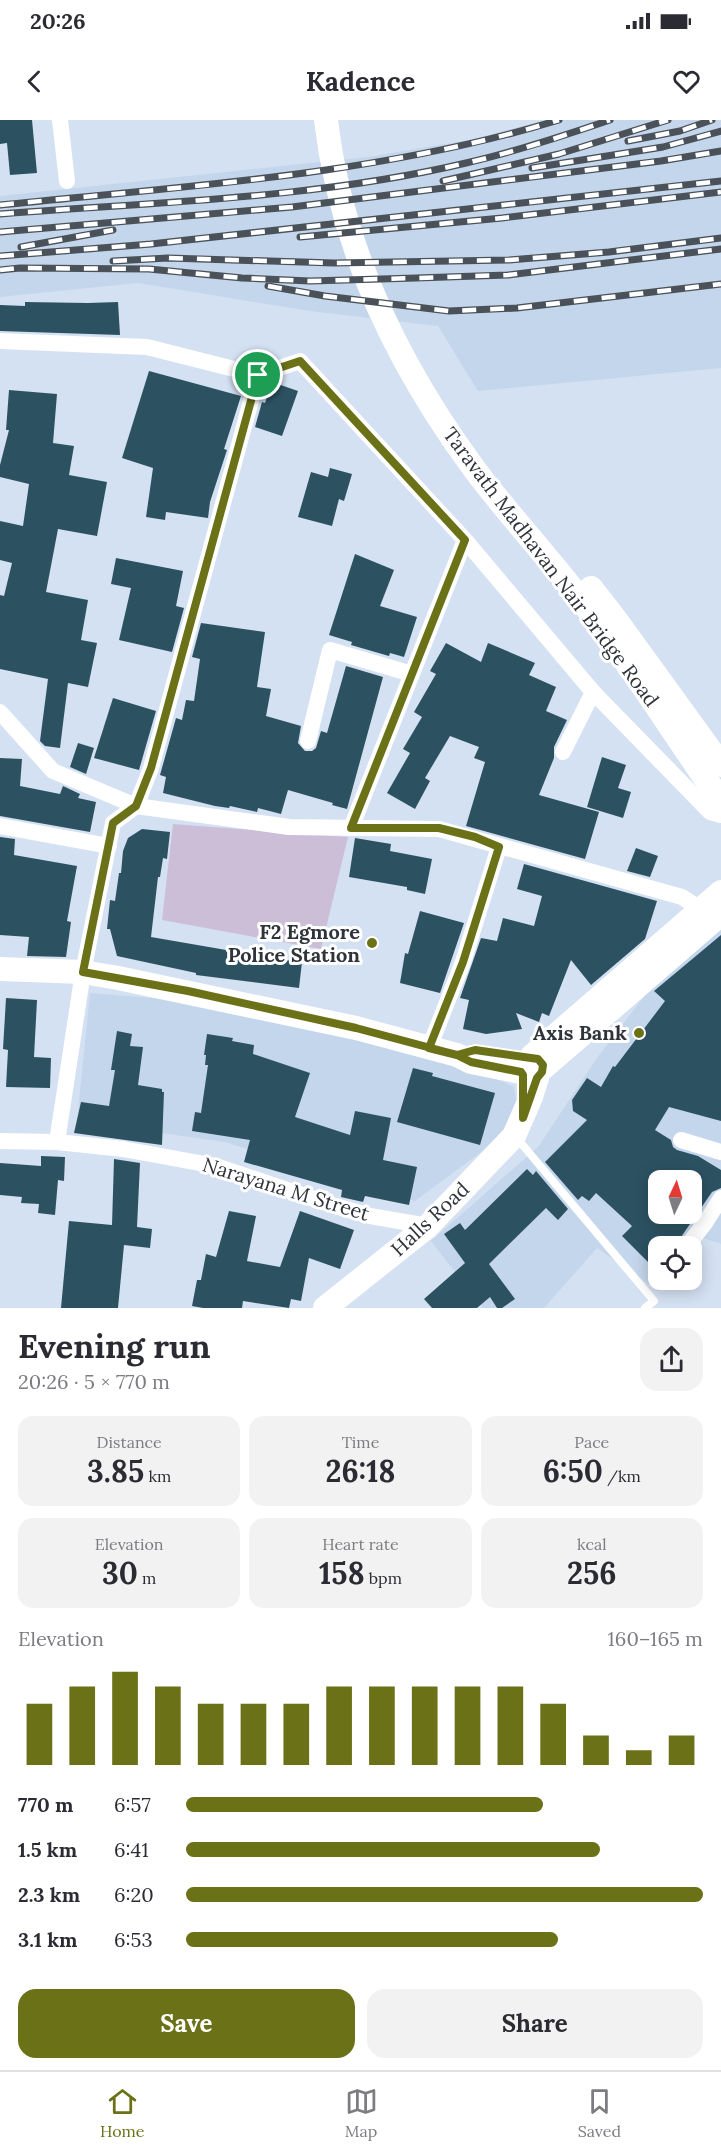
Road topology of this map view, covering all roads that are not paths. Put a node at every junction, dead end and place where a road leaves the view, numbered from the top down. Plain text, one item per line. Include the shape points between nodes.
1 (60, 120) edge
2 (335, 131) edge
3 (67, 181) dead end
4 (396, 326) junction
5 (0, 341) edge
6 (258, 375) junction
7 (465, 540) junction
8 (412, 674) junction
9 (593, 692) junction
10 (0, 712) edge
11 (308, 741) dead end
12 (563, 752) dead end
13 (721, 765) edge
14 (721, 801) edge
15 (136, 806) junction
16 (721, 815) edge
17 (0, 826) edge
18 (351, 828) junction
19 (109, 846) junction
20 (499, 847) junction
21 (721, 892) edge
22 (711, 912) edge
23 (0, 969) edge
24 (83, 972) junction
25 (429, 1048) junction
26 (531, 1068) junction
27 (519, 1127) junction
28 (681, 1140) dead end
29 (0, 1141) edge
30 (57, 1142) junction
31 (721, 1152) edge
32 (721, 1198) edge
33 (428, 1226) junction
34 (695, 1236) edge
35 (325, 1308) edge
36 (645, 1308) edge

1 - 3 street
2 - 4 main road via 335,177 347,222
4 - 13 main road, Taravath Madhavan Nair Bridge Road via 482,454 616,620
4 - 14 main road, Taravath Madhavan Nair Bridge Road via 402,358 435,413 477,472 581,600
5 - 6 street via 147,347
6 - 7 street via 300,361
6 - 15 street via 151,768
7 - 8 street
7 - 9 street
8 - 11 street via 330,650
8 - 18 street
9 - 12 street
9 - 16 street via 710,812
10 - 15 street via 53,771
15 - 18 street via 290,827
15 - 19 street via 113,823
17 - 19 street
18 - 20 street via 439,828
19 - 24 street
20 - 22 street via 682,897
20 - 25 street via 463,962
21 - 22 main road
22 - 26 main road
23 - 24 main road
24 - 25 main road via 345,1026
24 - 30 street
25 - 26 main road via 457,1055 475,1050
26 - 27 main road
27 - 33 main road, Halls Road
27 - 36 lane via 654,1301
28 - 31 street
29 - 30 street, Narayana M Street
30 - 33 street, Narayana M Street via 216,1166 370,1216
32 - 34 street
33 - 35 main road, Halls Road

